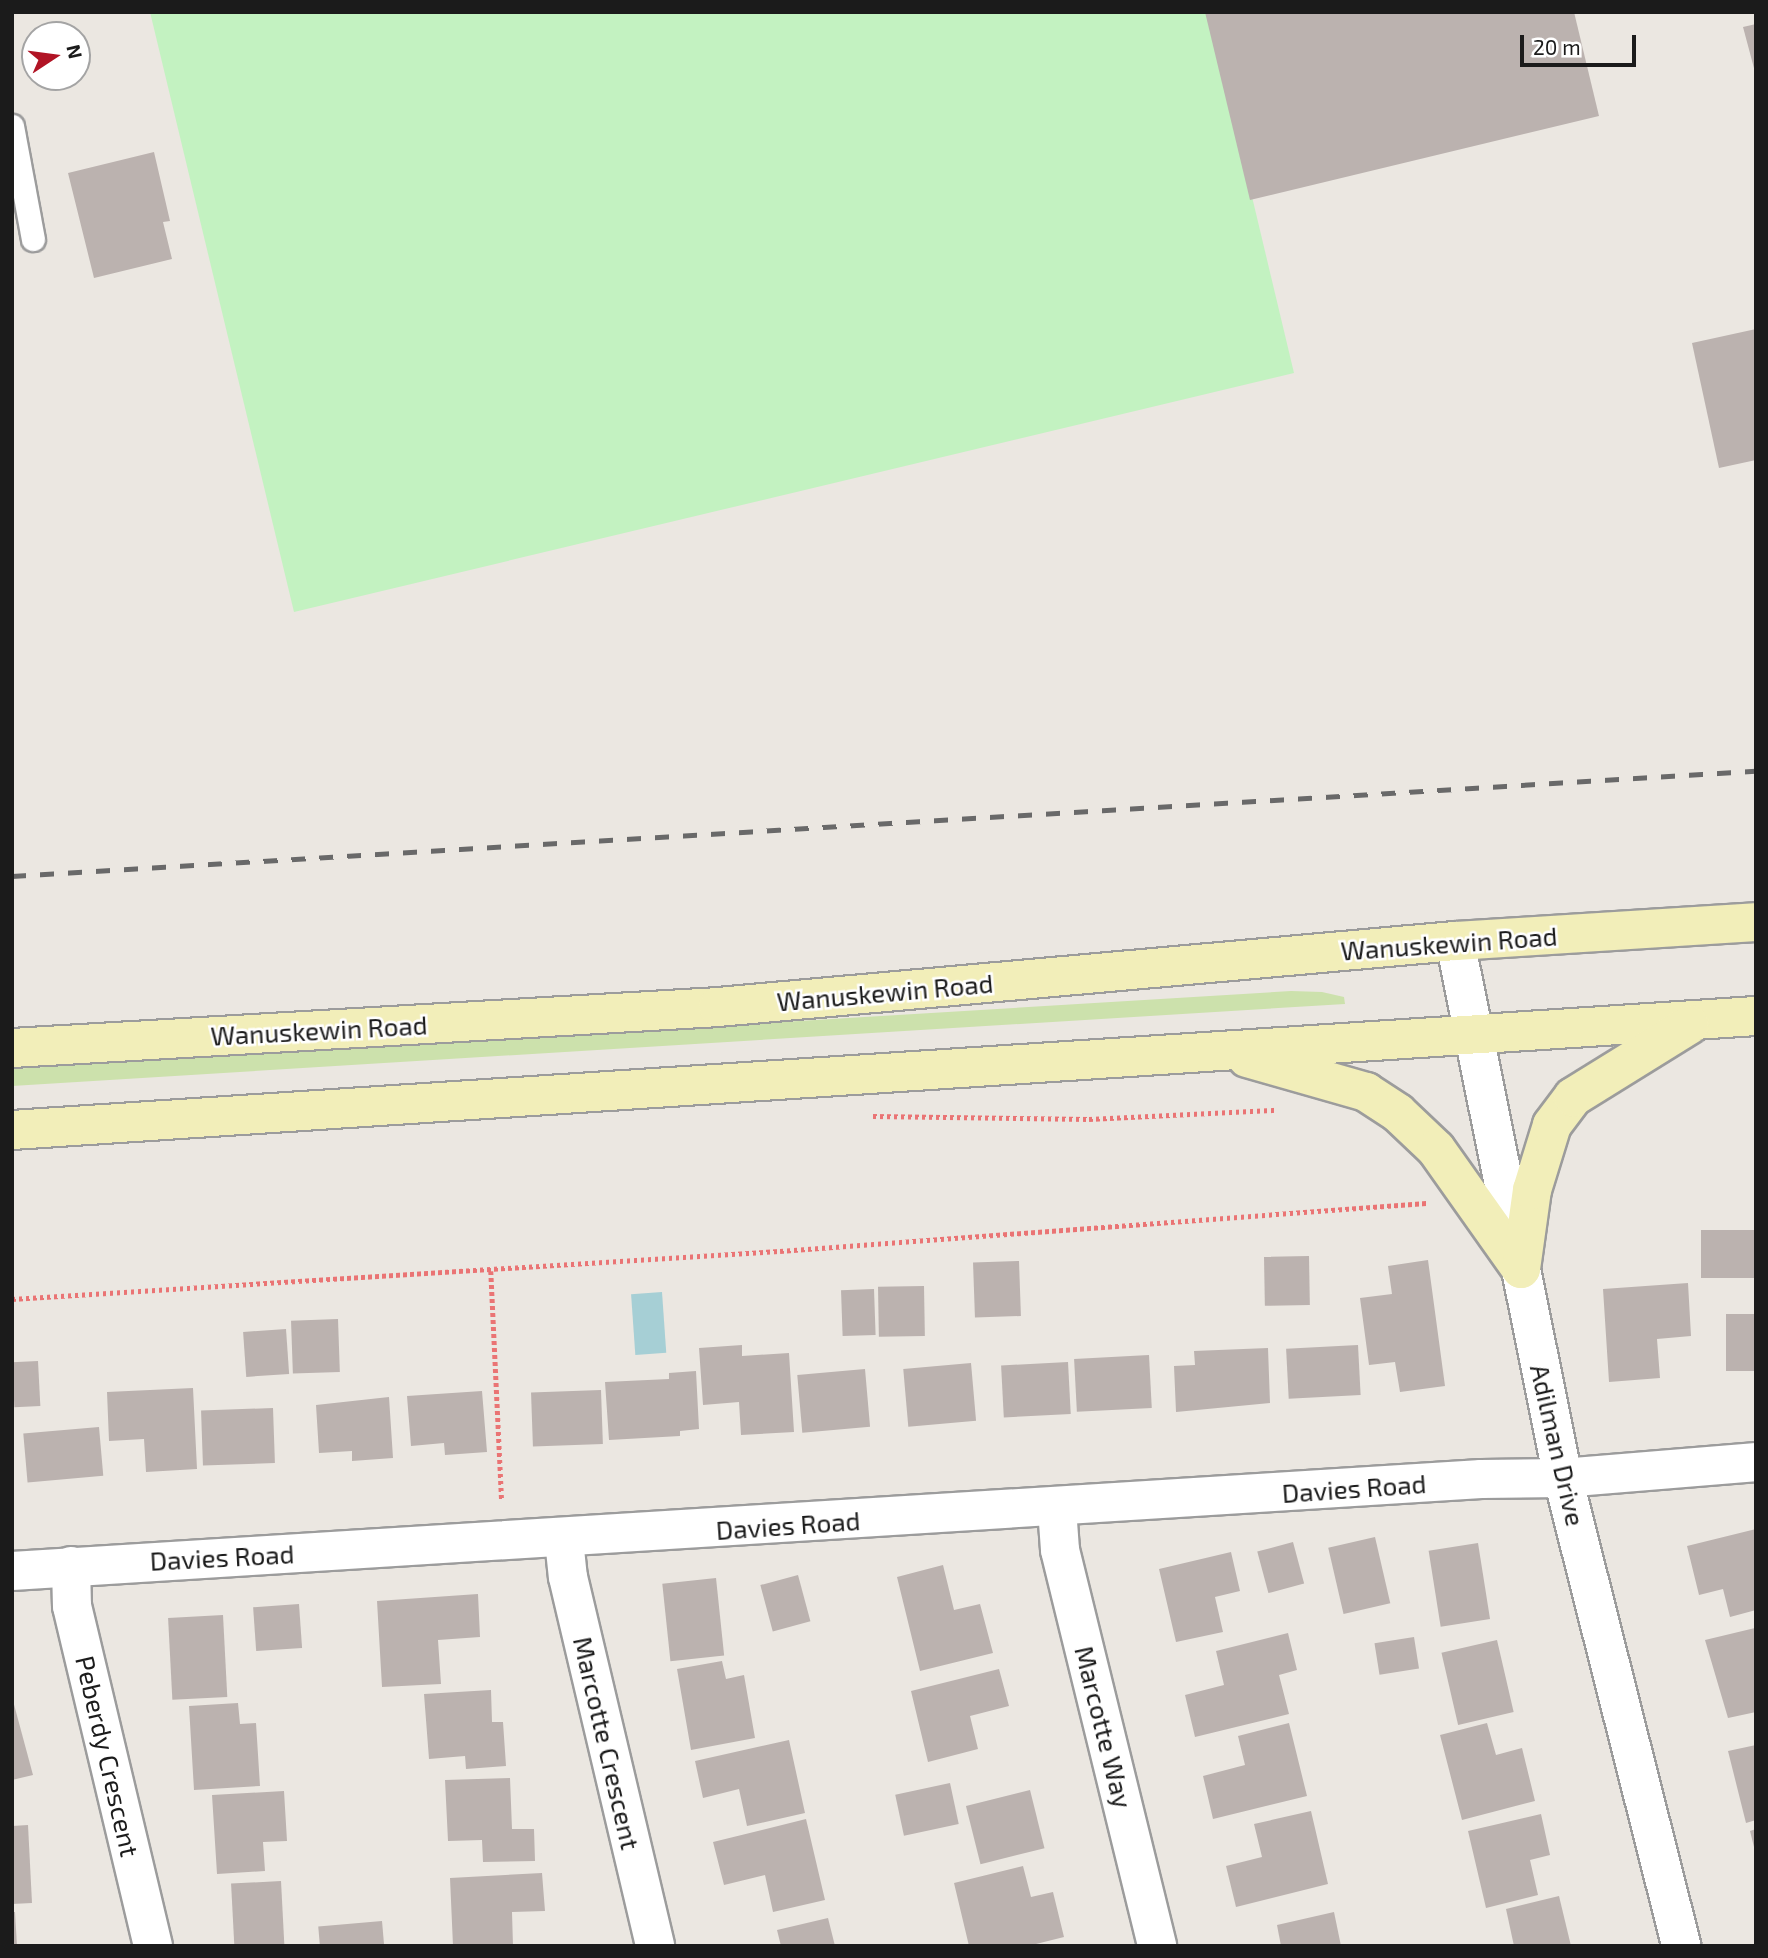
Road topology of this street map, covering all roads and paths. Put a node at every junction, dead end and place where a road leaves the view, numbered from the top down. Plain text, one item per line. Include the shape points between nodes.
1 (12, 126) edge
2 (33, 239) dead end
3 (1756, 922) edge
4 (1455, 941) junction
5 (1756, 1016) edge
6 (1699, 1020) junction
7 (1472, 1035) junction
8 (12, 1048) edge
9 (1225, 1051) junction
10 (1284, 1111) dead end
11 (870, 1116) dead end
12 (12, 1130) edge
13 (1439, 1202) dead end
14 (1521, 1269) junction
15 (491, 1271) junction
16 (12, 1299) edge
17 (1756, 1462) edge
18 (1563, 1478) junction
19 (1057, 1508) junction
20 (504, 1540) junction
21 (564, 1540) junction
22 (71, 1566) junction
23 (12, 1571) edge
24 (153, 1946) edge
25 (655, 1946) edge
26 (1157, 1946) edge
27 (1681, 1946) edge

1 - 2 lane
3 - 4 main road, Wanuskewin Road
4 - 7 street, Adilman Drive
4 - 8 main road, Wanuskewin Road via 718,1007
5 - 6 main road
6 - 7 main road
6 - 14 main road via 1573,1097 1552,1125 1532,1190
7 - 9 main road
7 - 14 street, Adilman Drive
9 - 12 main road
9 - 14 main road via 1366,1092 1398,1113 1436,1149
10 - 11 path via 1261,1107 1089,1119
13 - 15 path
14 - 18 street, Adilman Drive
15 - 16 path
15 - 20 path
17 - 18 street, Davies Road
18 - 19 street, Davies Road via 1482,1479
18 - 27 street, Adilman Drive
19 - 21 street, Davies Road
19 - 26 street, Marcotte Way via 1060,1550
20 - 21 street, Davies Road
20 - 22 street, Davies Road
21 - 25 street, Marcotte Crescent via 568,1577
22 - 23 street, Davies Road
22 - 24 street, Peberdy Crescent via 72,1606

